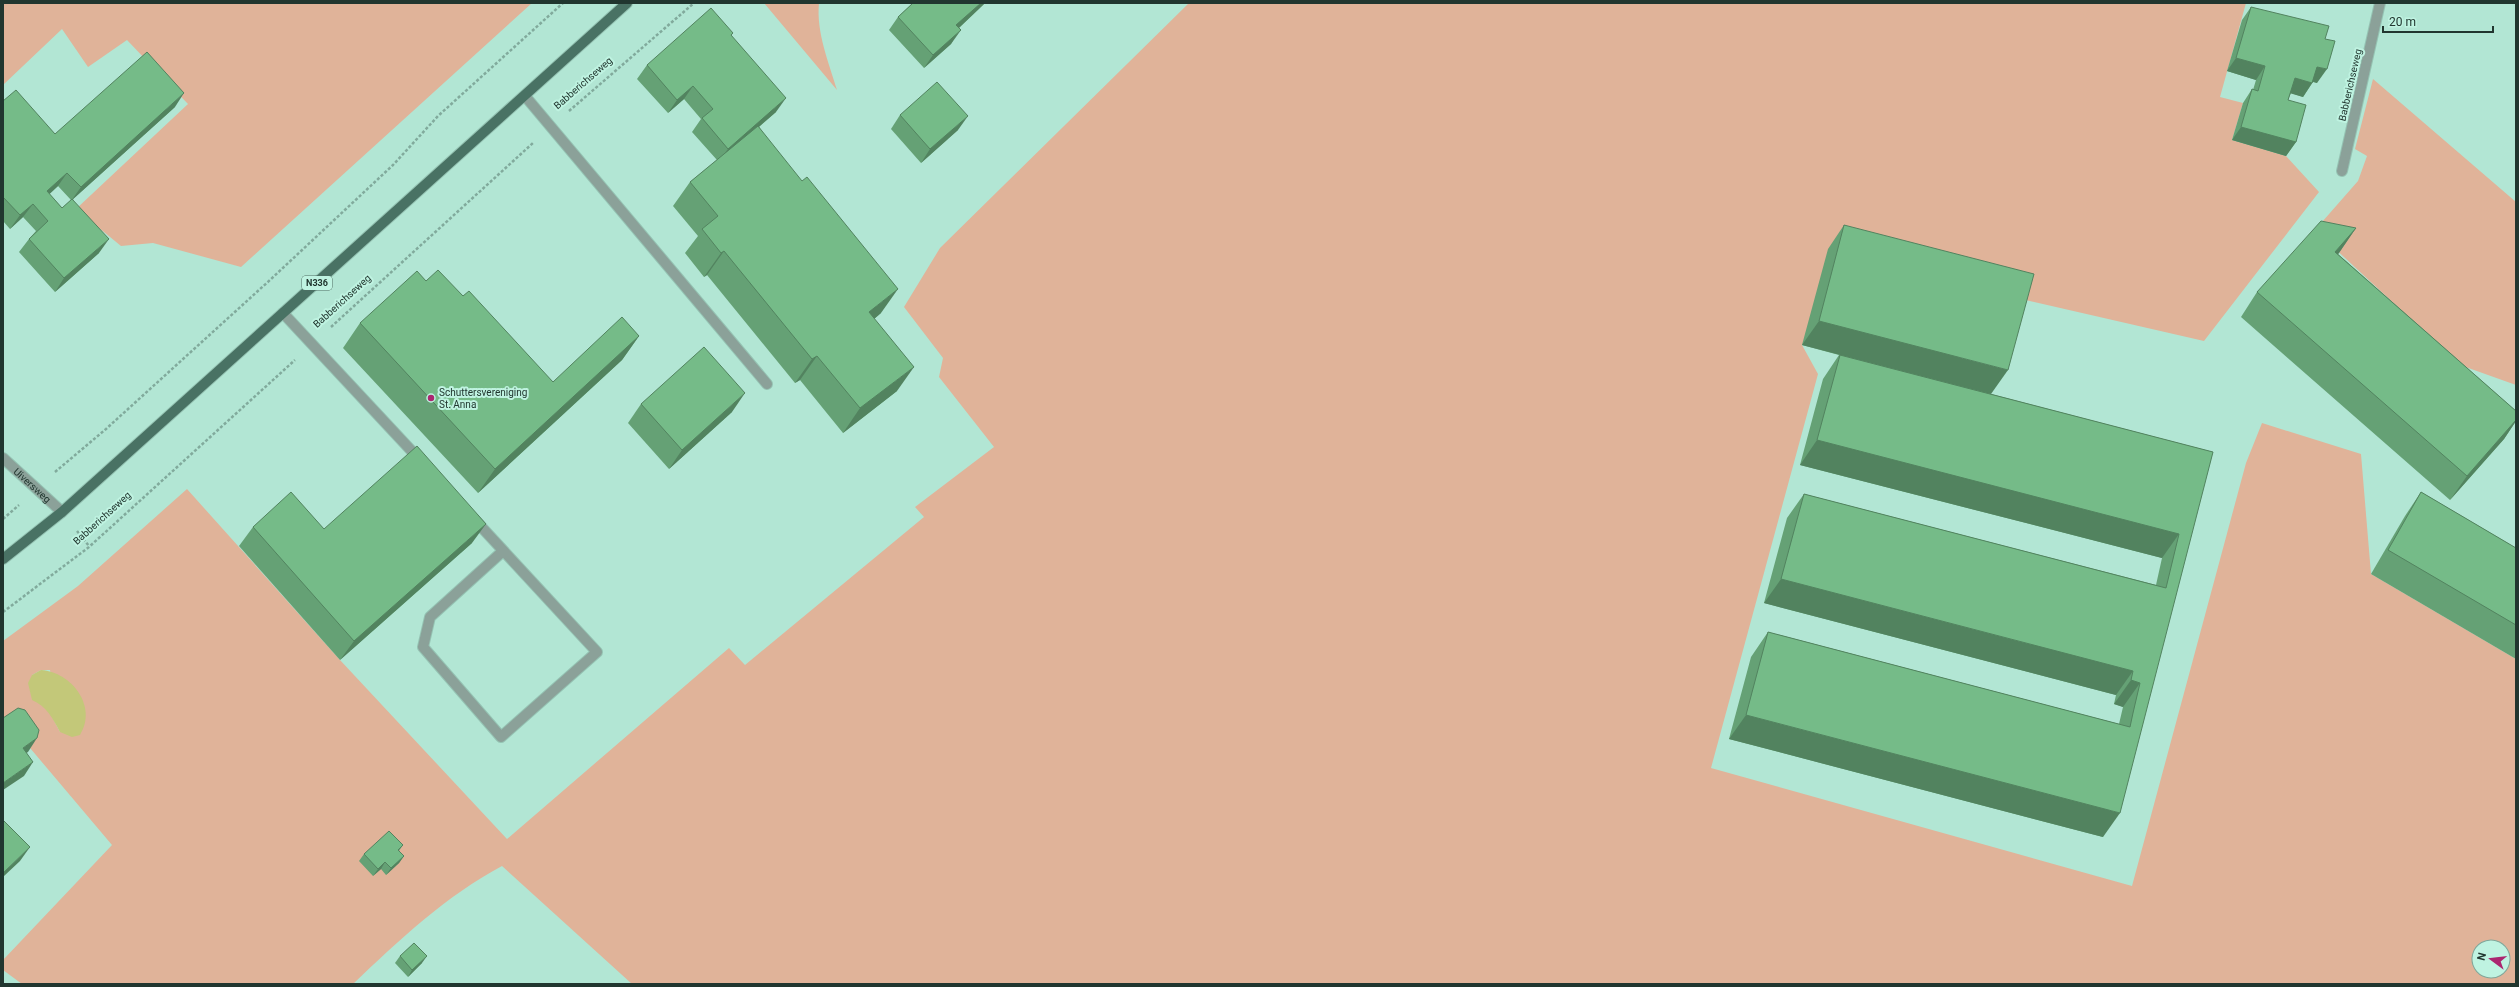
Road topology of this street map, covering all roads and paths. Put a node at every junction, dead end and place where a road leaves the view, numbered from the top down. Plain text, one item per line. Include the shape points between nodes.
1 (563, 3) edge
2 (628, 3) edge
3 (694, 3) edge
4 (2380, 3) edge
5 (525, 96) junction
6 (551, 127) junction
7 (2342, 171) dead end
8 (283, 313) junction
9 (312, 344) junction
10 (767, 384) dead end
11 (3, 458) edge
12 (429, 470) edge
13 (36, 489) junction
14 (466, 510) edge
15 (62, 512) junction
16 (3, 519) edge
17 (503, 551) junction
18 (3, 559) edge
19 (3, 612) edge

1 - 13 path via 438,116 394,165 270,280
2 - 5 main road, N336
3 - 6 path, Babberichseweg
4 - 7 street, Babberichseweg
5 - 6 street
5 - 8 main road, N336
6 - 9 path, Babberichseweg
6 - 10 street
8 - 9 street
8 - 15 main road, N336
9 - 12 street
9 - 19 path, Babberichseweg via 89,546
11 - 13 street, Uiversweg
13 - 15 street, Uiversweg
13 - 16 path
14 - 17 street
15 - 18 main road, N336
17 - 17 street via 430,617 423,647 501,737 597,652

